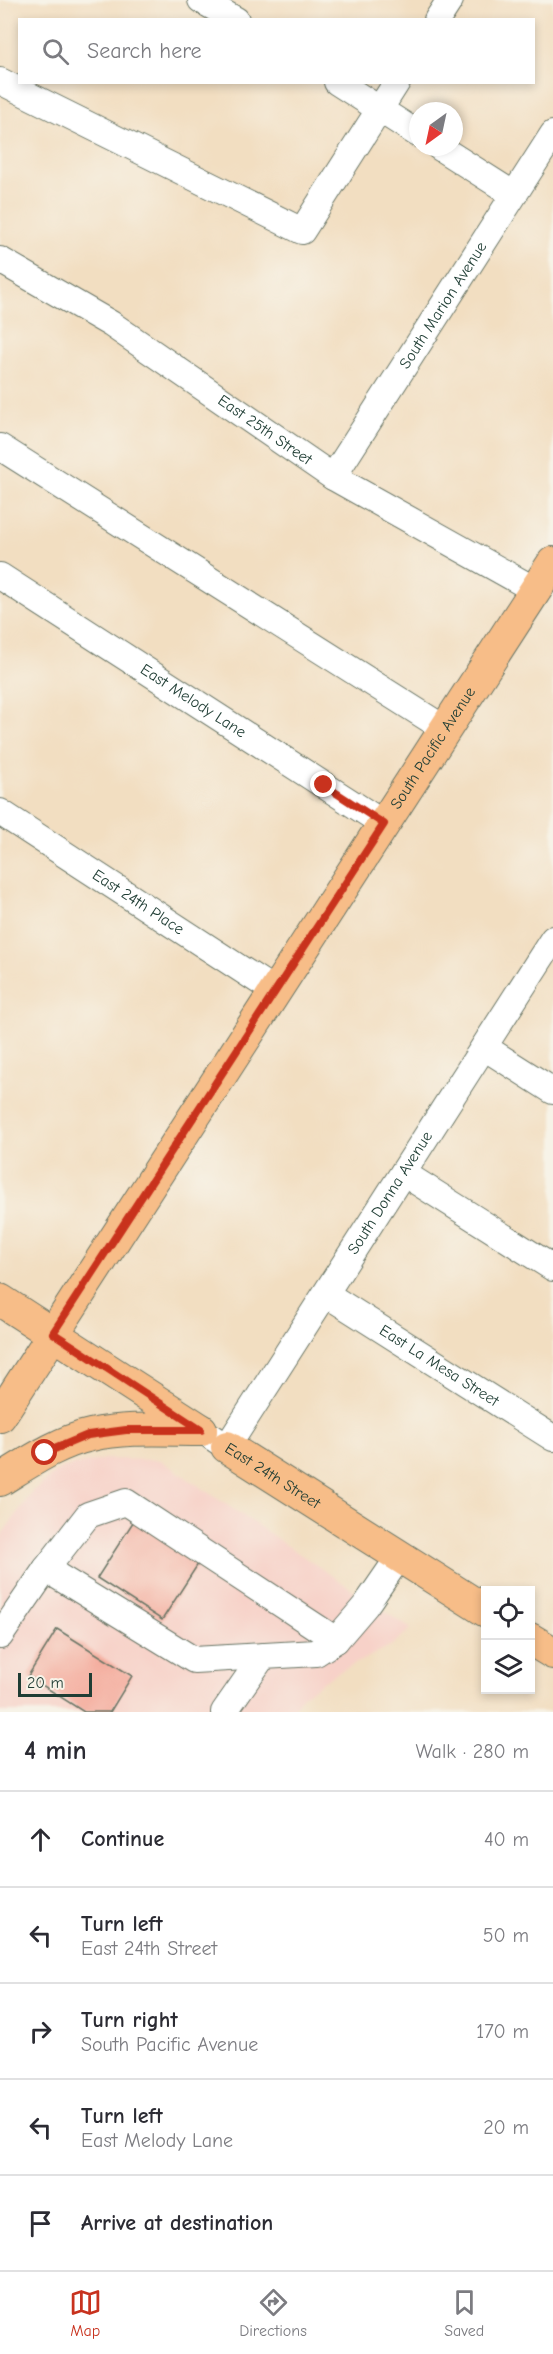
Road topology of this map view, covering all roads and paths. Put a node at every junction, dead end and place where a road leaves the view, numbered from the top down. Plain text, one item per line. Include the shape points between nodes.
1 (201, 0) edge
2 (450, 0) edge
3 (232, 18) edge
4 (438, 18) edge
5 (0, 81) edge
6 (339, 84) edge
7 (396, 84) edge
8 (380, 110) junction
9 (409, 128) edge
10 (553, 134) edge
11 (453, 156) edge
12 (513, 194) junction
13 (0, 260) edge
14 (0, 447) edge
15 (333, 477) junction
16 (553, 563) edge
17 (0, 576) edge
18 (535, 590) junction
19 (445, 729) junction
20 (0, 812) edge
21 (384, 824) junction
22 (553, 939) edge
23 (276, 992) junction
24 (484, 1047) junction
25 (553, 1091) edge
26 (403, 1173) junction
27 (553, 1268) edge
28 (326, 1294) junction
29 (0, 1300) edge
30 (53, 1333) junction
31 (0, 1416) edge
32 (201, 1430) junction
33 (553, 1438) edge
34 (227, 1447) junction
35 (0, 1480) edge
36 (399, 1557) junction
37 (46, 1569) junction
38 (481, 1608) edge
39 (0, 1636) edge
40 (336, 1640) junction
41 (533, 1640) edge
42 (553, 1653) edge
43 (263, 1656) junction
44 (224, 1712) edge

1 - 3 street
2 - 4 street
5 - 8 street via 302,231
6 - 8 street
7 - 8 street
8 - 9 street
10 - 12 street, South Marion Avenue
11 - 12 street
12 - 15 street, South Marion Avenue
13 - 15 street, East 25th Street via 111,324
14 - 19 street
15 - 18 street, East 25th Street
16 - 18 main road, South Pacific Avenue
17 - 21 street, East Melody Lane
18 - 19 main road, South Pacific Avenue
19 - 21 main road, South Pacific Avenue
20 - 23 street, East 24th Place
21 - 23 main road, South Pacific Avenue
22 - 24 street, South Donna Avenue
23 - 30 main road, South Pacific Avenue
24 - 25 street
24 - 26 street, South Donna Avenue
26 - 27 street
26 - 28 street, South Donna Avenue
28 - 33 street, East La Mesa Street
28 - 34 street, South Donna Avenue
29 - 30 main road, East 24th Street
30 - 31 main road, South Pacific Avenue
30 - 32 main road, East 24th Street
32 - 34 street, East 24th Street
32 - 35 main road via 126,1430 88,1435 45,1453
34 - 36 main road, East 24th Street
36 - 38 main road, East 24th Street
36 - 40 street
37 - 39 street
37 - 40 street via 88,1515 126,1502
37 - 43 street via 194,1660
40 - 43 street via 316,1653
41 - 42 main road
43 - 44 street

